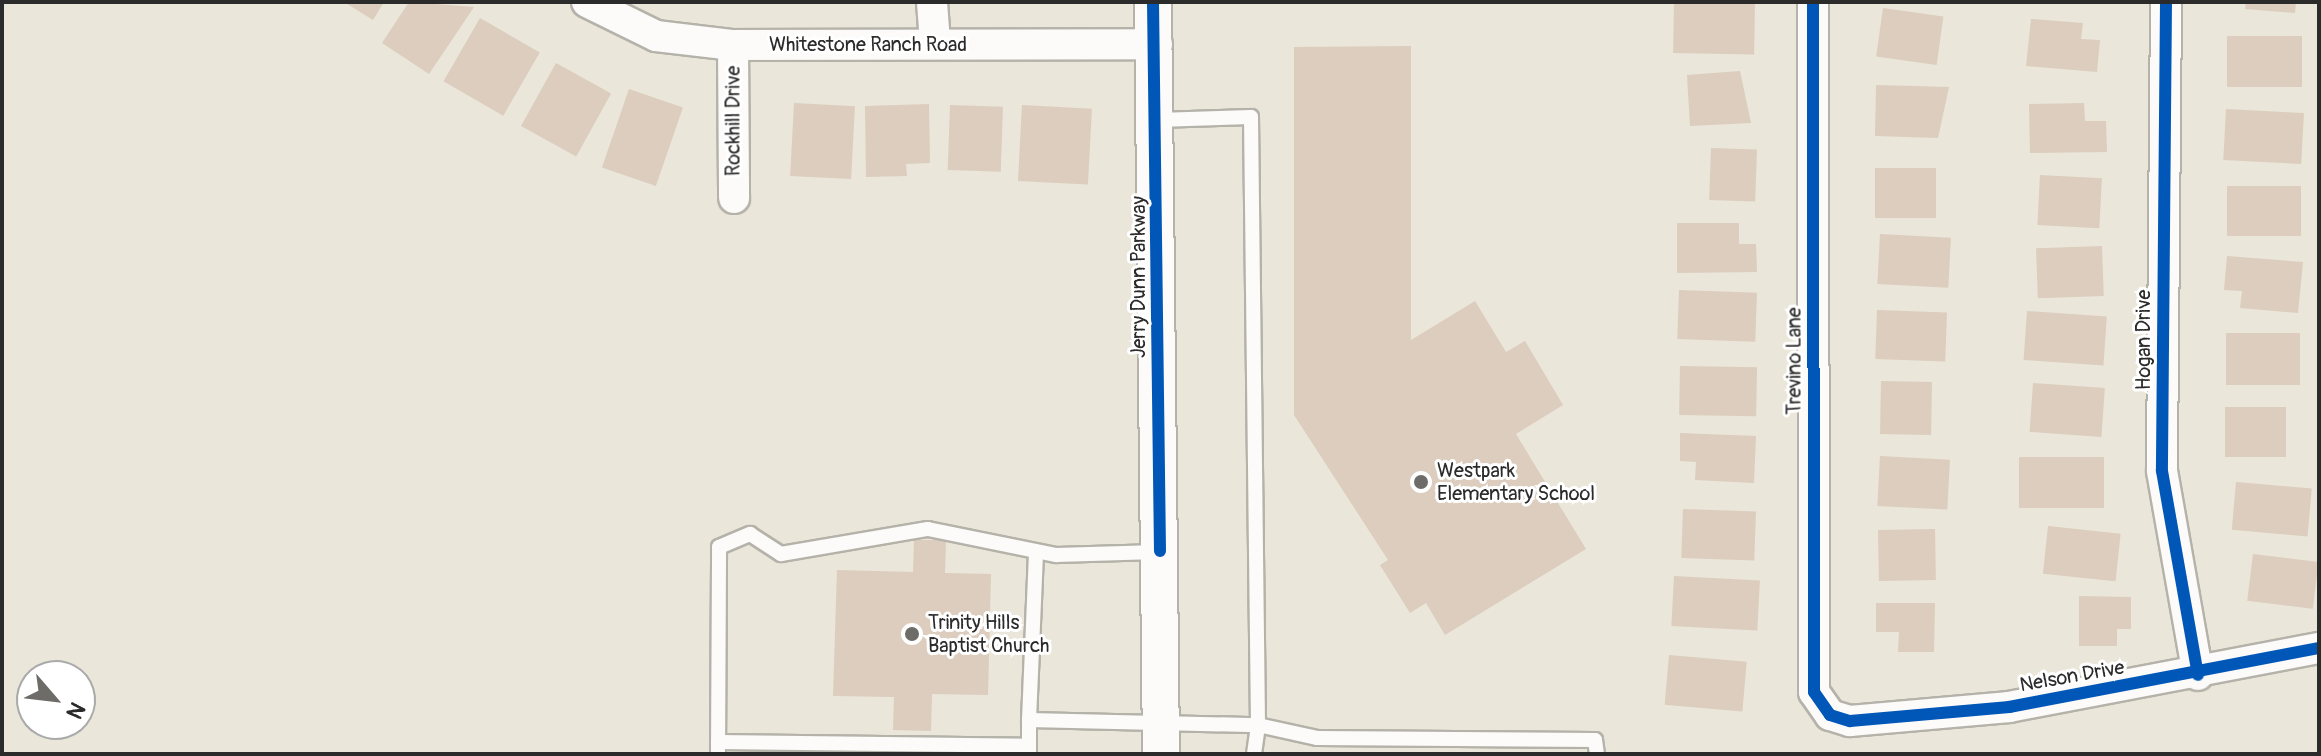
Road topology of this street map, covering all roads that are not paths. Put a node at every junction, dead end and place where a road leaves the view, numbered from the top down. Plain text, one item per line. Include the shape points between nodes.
1 (587, 2) edge
2 (932, 2) edge
3 (1153, 2) edge
4 (1813, 2) edge
5 (2166, 2) edge
6 (935, 43) junction
7 (1157, 44) junction
8 (733, 45) junction
9 (1157, 120) junction
10 (734, 198) dead end
11 (1160, 551) junction
12 (1036, 552) junction
13 (2319, 648) edge
14 (2198, 675) junction
15 (1830, 715) joint
16 (1029, 720) junction
17 (1258, 725) junction
18 (1161, 738) edge
19 (718, 748) edge
20 (1029, 750) edge
21 (1254, 754) edge
22 (1597, 754) edge

1 - 8 street, Whitestone Ranch Road via 656,36
2 - 6 street
3 - 7 street, Jerry Dunn Parkway
4 - 15 street, Trevino Lane via 1814,692
5 - 14 street, Hogan Drive via 2162,471
6 - 7 street, Whitestone Ranch Road
6 - 8 street, Whitestone Ranch Road
7 - 9 street, Jerry Dunn Parkway
8 - 10 street, Rockhill Drive
9 - 11 street, Jerry Dunn Parkway
9 - 17 lane via 1251,117
11 - 12 lane
11 - 18 street, Jerry Dunn Parkway
12 - 16 lane
12 - 19 lane via 928,529 781,554 750,534 719,547
13 - 14 street, Nelson Drive
14 - 15 street, Nelson Drive via 2009,707 1850,721
16 - 18 lane
16 - 20 lane
17 - 18 lane
17 - 21 lane
17 - 22 lane via 1317,738 1595,740
19 - 20 lane

